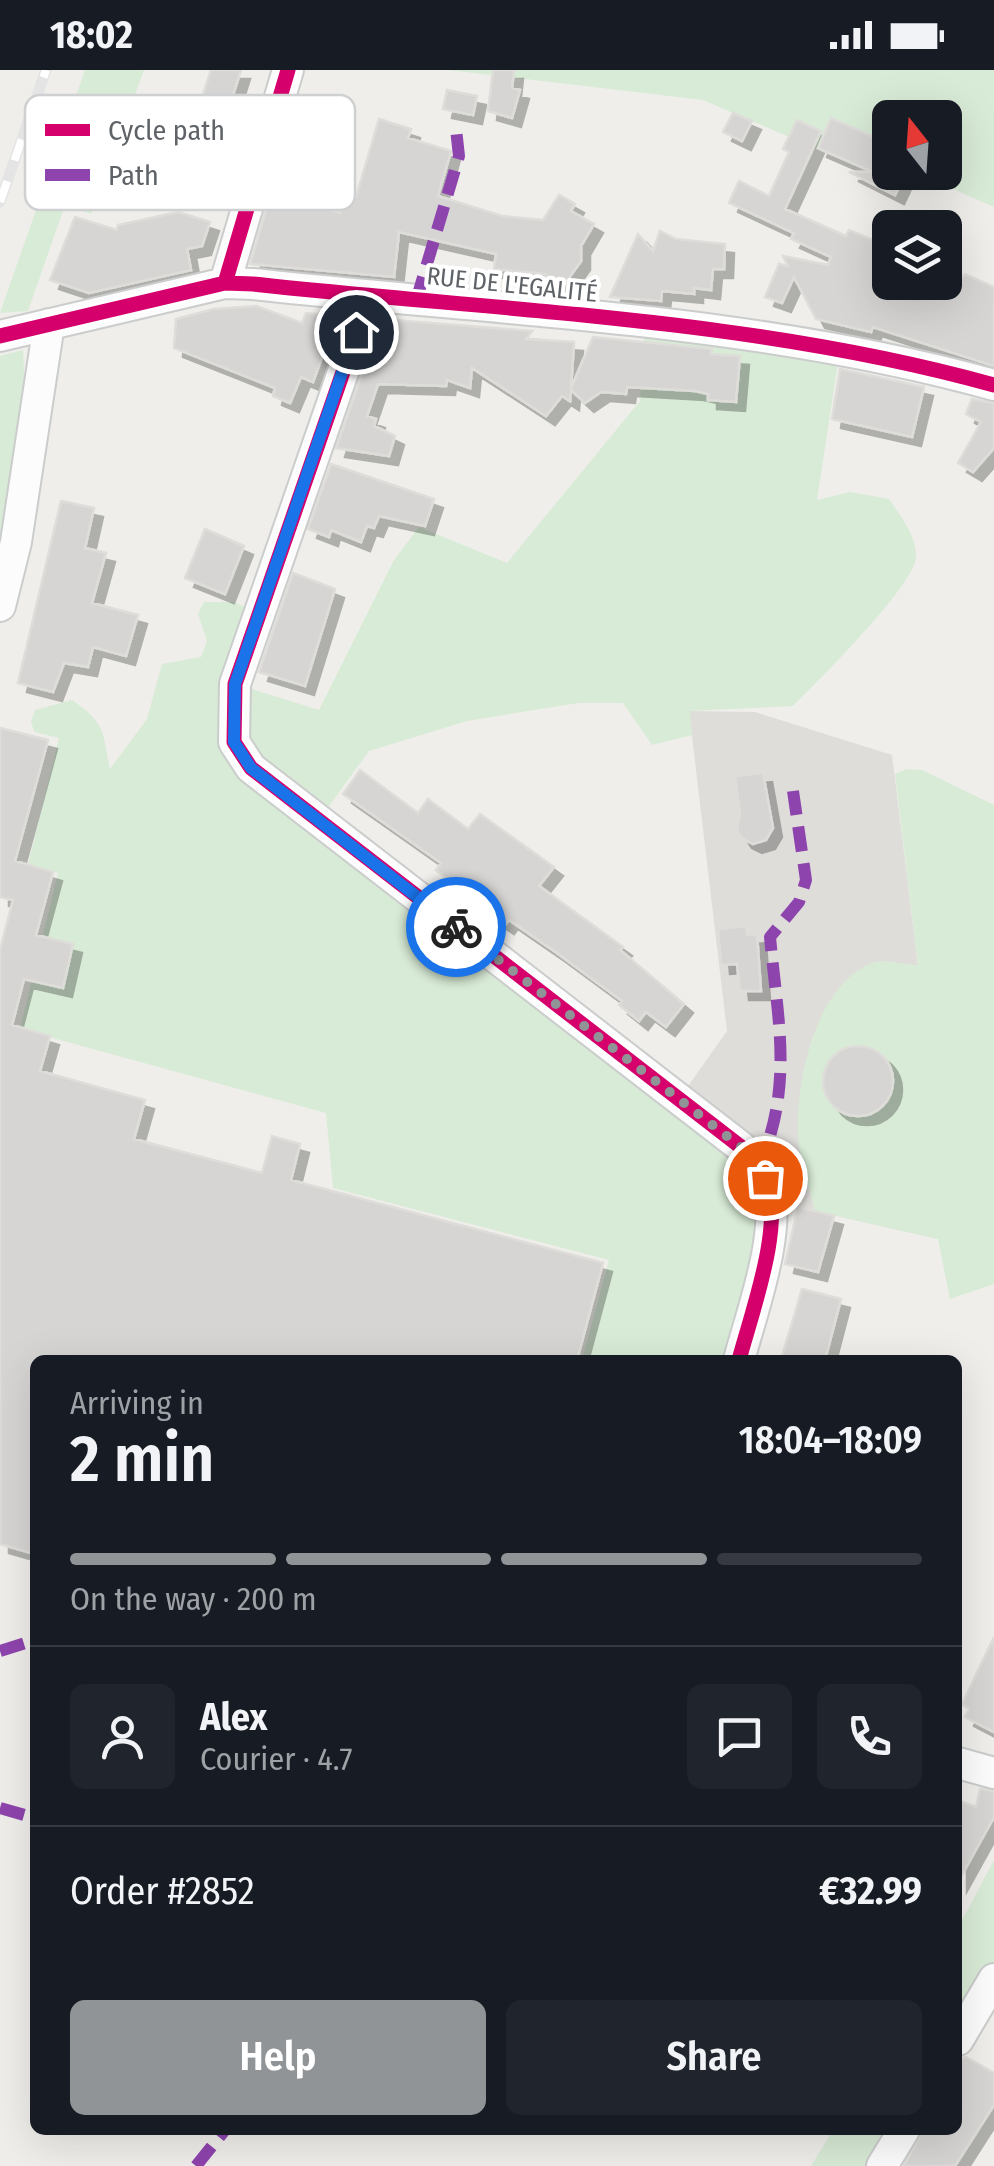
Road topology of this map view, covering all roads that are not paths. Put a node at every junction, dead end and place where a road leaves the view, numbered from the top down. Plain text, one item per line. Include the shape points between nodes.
1 (288, 70) edge
2 (281, 95) edge
3 (247, 210) edge
4 (225, 284) junction
5 (369, 297) junction
6 (25, 330) edge
7 (994, 384) edge
8 (0, 606) edge
9 (741, 1355) edge
10 (962, 1764) edge
11 (994, 1773) edge
12 (994, 1980) edge
13 (966, 2007) edge
14 (901, 2135) edge
15 (882, 2166) edge

1 - 2 street
3 - 4 street
4 - 5 street, RUE DE L'EGALITÉ
4 - 6 street, RUE DE L'EGALITÉ
5 - 7 street, RUE DE L'EGALITÉ via 787,340
5 - 9 street via 235,684 234,742 251,768 741,1147 765,1178 771,1201 767,1251
6 - 8 street via 16,542
10 - 11 street
12 - 13 street
14 - 15 street

